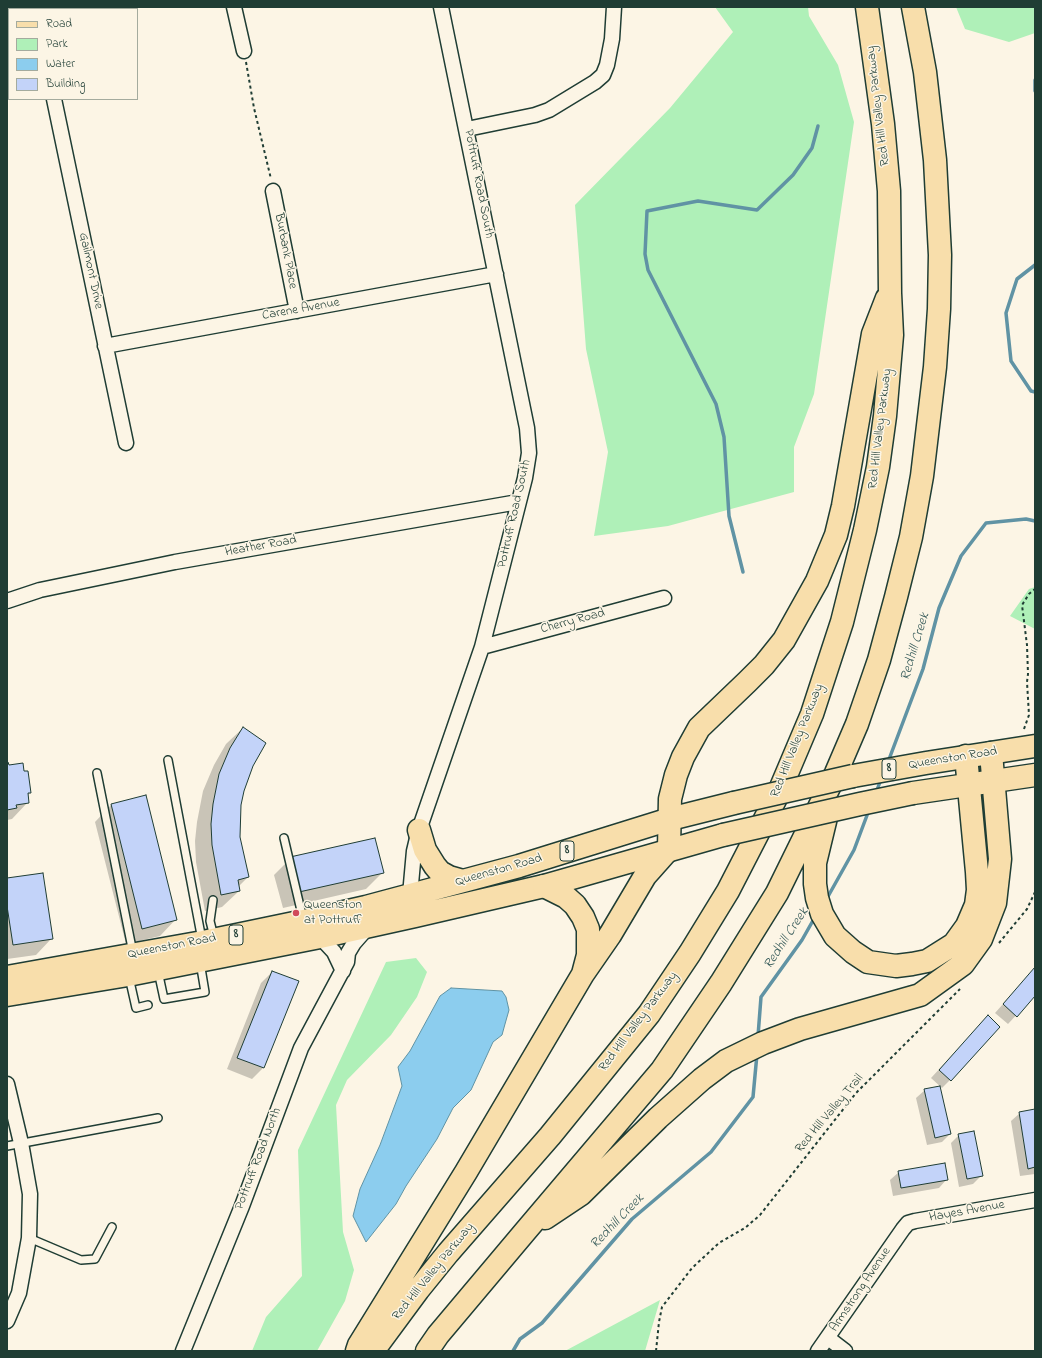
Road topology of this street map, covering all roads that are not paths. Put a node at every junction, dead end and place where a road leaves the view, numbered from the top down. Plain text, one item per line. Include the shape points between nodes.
1 (234, 7) edge
2 (441, 7) edge
3 (614, 7) edge
4 (867, 7) edge
5 (913, 7) edge
6 (928, 7) edge
7 (244, 51) road end
8 (922, 56) junction
9 (54, 100) edge
10 (466, 129) junction
11 (274, 191) road end
12 (496, 274) junction
13 (890, 293) junction
14 (297, 311) junction
15 (105, 346) junction
16 (126, 443) dead end
17 (518, 502) junction
18 (664, 598) dead end
19 (7, 601) edge
20 (482, 647) junction
21 (1035, 746) edge
22 (991, 752) junction
23 (966, 756) junction
24 (168, 760) dead end
25 (97, 773) dead end
26 (836, 773) junction
27 (1035, 775) edge
28 (994, 781) junction
29 (968, 784) junction
30 (670, 819) junction
31 (419, 830) junction
32 (284, 838) dead end
33 (669, 849) junction
34 (463, 881) junction
35 (544, 886) junction
36 (410, 896) junction
37 (213, 900) dead end
38 (304, 921) junction
39 (368, 926) junction
40 (320, 937) junction
41 (206, 947) junction
42 (131, 965) junction
43 (158, 969) junction
44 (342, 971) junction
45 (583, 974) junction
46 (7, 977) edge
47 (7, 995) edge
48 (148, 1005) dead end
49 (7, 1084) edge
50 (158, 1118) dead end
51 (21, 1143) junction
52 (7, 1146) edge
53 (1035, 1200) edge
54 (112, 1227) dead end
55 (903, 1229) joint
56 (523, 1234) junction
57 (29, 1238) junction
58 (12, 1300) edge
59 (7, 1321) edge
60 (828, 1338) junction
61 (183, 1351) edge
62 (357, 1351) edge
63 (373, 1351) edge
64 (427, 1351) edge
65 (818, 1351) edge
66 (846, 1351) edge

1 - 7 street
2 - 10 street, Pottruff Road South
3 - 10 street via 612,39 606,65 603,75 595,82 549,110
4 - 13 main road, Red Hill Valley Parkway via 889,191
5 - 8 main road
6 - 8 main road via 929,27
8 - 26 main road via 935,160 940,255 935,367 924,460 911,537 879,660 857,724
9 - 15 street, Gailmont Drive
10 - 12 street, Pottruff Road South
11 - 14 street, Burbank Place
12 - 14 street, Carene Avenue
12 - 17 street, Pottruff Road South via 527,428 529,453
13 - 30 main road via 873,334 836,535 817,581 784,640 764,665 698,728 676,775 670,799
13 - 63 main road, Red Hill Valley Parkway via 892,335 884,416 878,467 865,530 842,622 812,714 775,798 728,891 648,1014 550,1136 433,1271
14 - 15 street, Carene Avenue
15 - 16 street, Gailmont Drive
17 - 19 street, Heather Road via 175,562 40,590
17 - 20 street, Pottruff Road South
18 - 20 street, Cherry Road
20 - 31 street, Pottruff Road South
21 - 22 main road, Queenston Road / 8
22 - 23 main road, Queenston Road / 8
22 - 28 main road
23 - 29 main road
23 - 30 main road, Queenston Road / 8, bridge via 853,776
24 - 41 lane
25 - 42 lane
26 - 29 main road via 815,862 817,898 822,914 835,936 868,962 880,965 896,966 927,961 954,944 967,926 976,905 978,890
26 - 56 main road via 777,893 721,983 662,1070
27 - 28 main road, Queenston Road / 8
28 - 29 main road, Queenston Road / 8
28 - 56 main road via 1000,859 995,903 981,939 963,964 920,995 800,1029 726,1061 658,1118 581,1194
29 - 33 main road, Queenston Road / 8, bridge via 860,804
30 - 33 main road
30 - 34 main road, Queenston Road / 8
31 - 34 main road via 425,850 440,872
31 - 36 street, Pottruff Road South via 414,851
32 - 38 lane
33 - 35 main road, Queenston Road / 8
33 - 45 main road via 645,876
34 - 36 main road, Queenston Road / 8
35 - 39 main road, Queenston Road / 8
35 - 45 main road via 566,897 583,917 588,929 588,955
36 - 38 main road, Queenston Road / 8
37 - 41 lane
38 - 41 main road, Queenston Road / 8
39 - 40 main road, Queenston Road / 8
39 - 44 street, Pottruff Road North via 348,953
40 - 41 main road, Queenston Road / 8
40 - 44 street via 334,952
41 - 42 main road, Queenston Road / 8
41 - 43 main road, Queenston Road / 8
41 - 43 lane via 204,992 164,999
42 - 43 main road, Queenston Road / 8
42 - 46 main road, Queenston Road / 8
42 - 47 main road, Queenston Road / 8
42 - 48 lane via 136,1008
44 - 61 street, Pottruff Road North via 301,1048 242,1206
45 - 62 main road
49 - 51 street
50 - 51 lane
51 - 52 lane
51 - 57 street via 30,1194
53 - 55 street, Hayes Avenue via 915,1221 908,1223
54 - 57 lane via 95,1259 81,1260
55 - 60 street, Armstrong Avenue
56 - 64 main road
57 - 58 street via 19,1293
58 - 59 street
60 - 65 street, Armstrong Avenue
60 - 66 street

